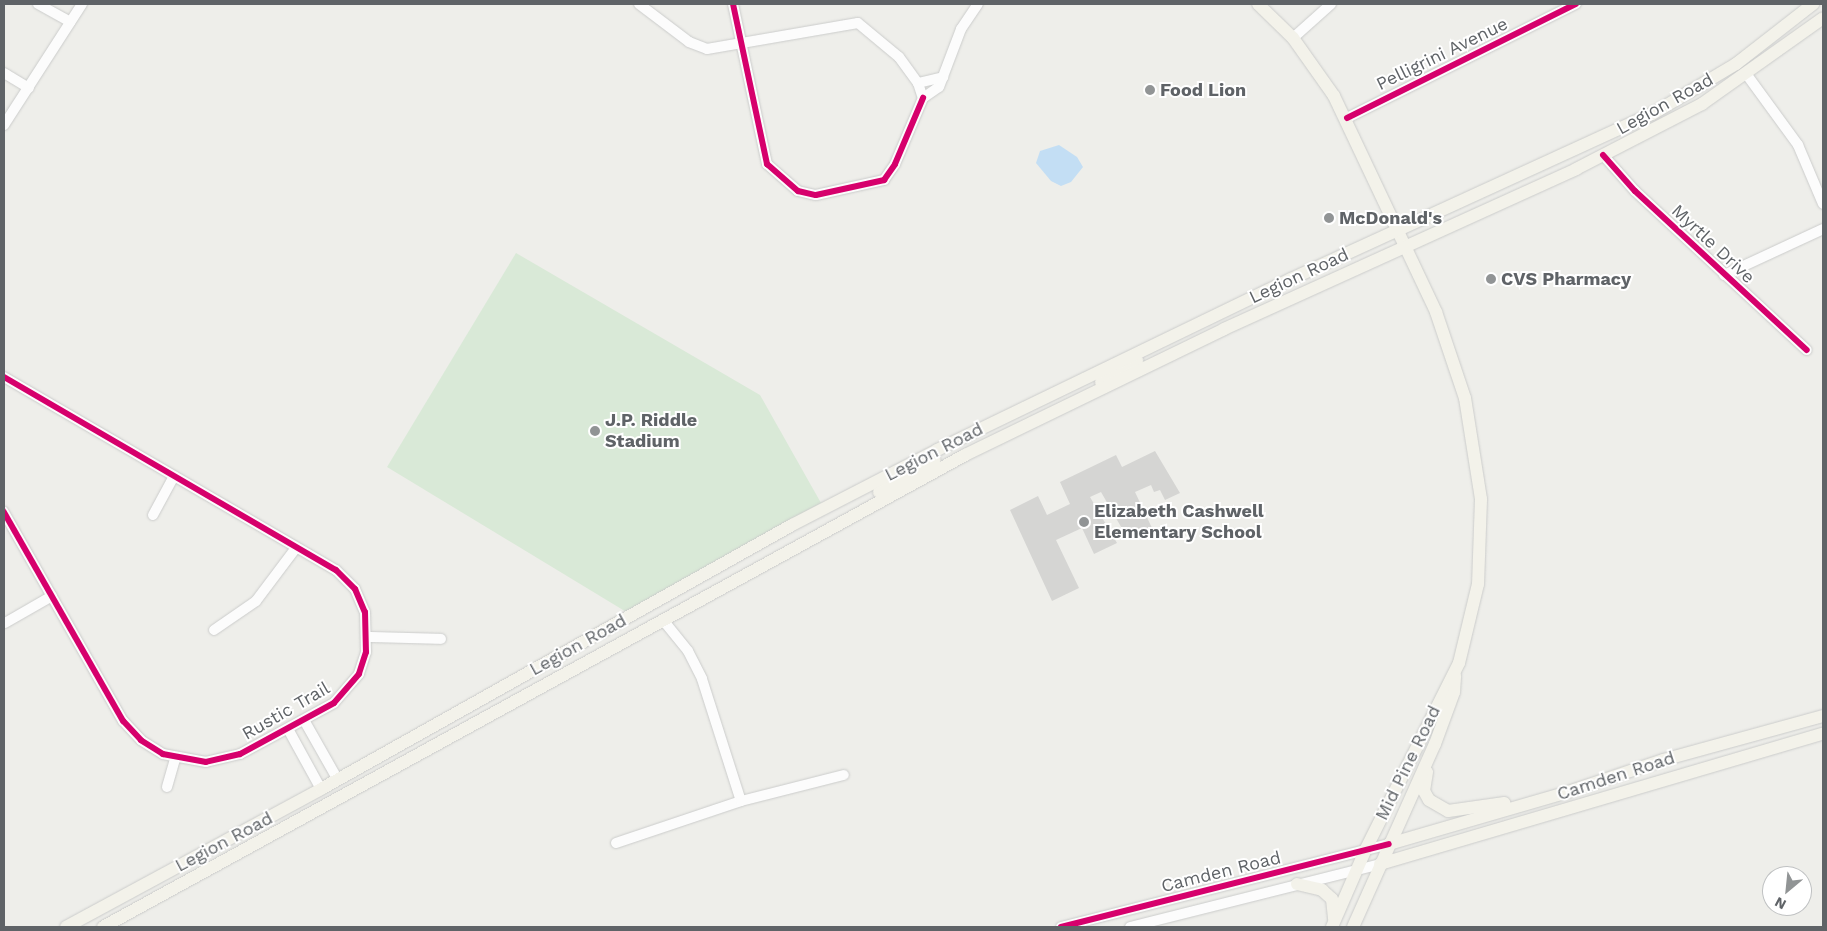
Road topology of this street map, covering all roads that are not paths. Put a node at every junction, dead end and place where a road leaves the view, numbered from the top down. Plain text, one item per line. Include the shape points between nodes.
1 (38, 4) edge
2 (82, 4) edge
3 (639, 4) edge
4 (733, 4) edge
5 (978, 4) edge
6 (1258, 4) edge
7 (1332, 4) edge
8 (1576, 4) edge
9 (1813, 4) edge
10 (1821, 4) edge
11 (1823, 18) edge
12 (70, 22) junction
13 (1293, 38) junction
14 (741, 43) junction
15 (1768, 59) junction
16 (4, 73) edge
17 (1747, 75) junction
18 (943, 77) junction
19 (930, 79) junction
20 (918, 83) junction
21 (29, 88) junction
22 (928, 95) junction
23 (1346, 118) junction
24 (4, 125) edge
25 (1603, 155) junction
26 (1823, 204) edge
27 (1823, 229) edge
28 (1396, 232) junction
29 (1404, 249) junction
30 (1724, 276) junction
31 (1256, 295) junction
32 (1151, 345) junction
33 (1807, 350) dead end
34 (1161, 360) junction
35 (4, 377) edge
36 (1064, 388) junction
37 (1092, 394) junction
38 (937, 450) junction
39 (954, 461) junction
40 (174, 476) junction
41 (4, 512) edge
42 (153, 515) dead end
43 (809, 540) junction
44 (296, 548) junction
45 (52, 596) junction
46 (657, 601) junction
47 (663, 620) junction
48 (4, 623) edge
49 (214, 630) dead end
50 (367, 637) junction
51 (441, 639) dead end
52 (1455, 676) junction
53 (549, 682) junction
54 (475, 703) junction
55 (1823, 716) edge
56 (304, 720) junction
57 (288, 729) junction
58 (1823, 734) edge
59 (1435, 744) junction
60 (175, 759) junction
61 (844, 775) dead end
62 (338, 780) junction
63 (166, 787) dead end
64 (321, 789) junction
65 (351, 790) junction
66 (1566, 793) junction
67 (740, 801) junction
68 (265, 838) junction
69 (616, 843) dead end
70 (1389, 844) junction
71 (1365, 851) junction
72 (1380, 864) junction
73 (1356, 870) junction
74 (1297, 884) junction
75 (1333, 926) edge
76 (66, 927) edge
77 (103, 927) edge
78 (1061, 927) edge
79 (1130, 927) edge
80 (1352, 927) edge

1 - 12 street
2 - 12 street
3 - 14 street via 689,42 707,49
4 - 14 street
5 - 18 street via 961,29
6 - 13 main road, Mid Pine Road
7 - 13 street
8 - 23 street, Pelligrini Avenue
9 - 28 main road, Legion Road via 1736,64 1672,104
10 - 15 main road via 1773,49
11 - 15 main road, Legion Road
12 - 21 street
13 - 23 main road, Mid Pine Road
14 - 20 street via 858,23 899,57
14 - 22 street via 767,164 798,191 816,195 884,180 896,164
15 - 17 main road, Legion Road
16 - 21 street
17 - 25 main road, Legion Road via 1702,104
17 - 26 street via 1798,145
18 - 19 street
18 - 22 street
19 - 20 street
19 - 22 street
20 - 22 street
21 - 24 street
23 - 28 main road, Mid Pine Road
25 - 29 main road, Legion Road
25 - 30 street, Myrtle Drive via 1613,170
27 - 30 street
28 - 29 main road, Mid Pine Road
28 - 31 main road, Legion Road
29 - 34 main road, Legion Road
29 - 52 main road, Mid Pine Road via 1453,356 1477,466 1481,526 1478,584
30 - 33 street, Myrtle Drive
31 - 32 main road, Legion Road
31 - 34 main road via 1229,315 1161,350
32 - 36 main road, Legion Road
32 - 37 main road via 1147,356 1103,379
34 - 37 main road, Legion Road
35 - 40 street, Rustic Trail
36 - 38 main road, Legion Road
36 - 39 main road via 1048,401 954,450 951,455
37 - 39 main road, Legion Road
38 - 43 main road via 939,458 833,518
38 - 46 main road, Legion Road via 792,524
39 - 43 main road, Legion Road
40 - 42 street
40 - 44 street, Rustic Trail
41 - 45 street, Rustic Trail
43 - 47 main road, Legion Road
44 - 49 street via 256,601
44 - 50 street, Rustic Trail via 347,580 361,600
45 - 48 street
45 - 60 street, Rustic Trail via 123,721 150,748
46 - 53 main road via 658,612 560,669
46 - 54 main road, Legion Road
47 - 53 main road, Legion Road
47 - 67 street via 688,651 702,679
50 - 51 street
50 - 56 street, Rustic Trail via 364,663 353,685 334,703
52 - 59 main road, Mid Pine Road via 1454,692
52 - 71 main road, Mid Pine Road via 1442,694
53 - 65 main road, Legion Road
54 - 62 main road, Legion Road
54 - 65 main road via 468,714 353,782
55 - 66 main road, Camden Road via 1663,760
56 - 57 street, Rustic Trail
56 - 62 street
57 - 60 street, Rustic Trail via 230,758 206,762
57 - 64 street
58 - 72 main road, Camden Road via 1580,802
59 - 66 main road via 1424,790 1430,800 1448,811
59 - 70 main road, Mid Pine Road
60 - 63 street
61 - 67 street
62 - 64 main road, Legion Road
62 - 68 main road via 334,791 269,830
64 - 76 main road, Legion Road
65 - 68 main road, Legion Road
66 - 70 main road, Camden Road
67 - 69 street
68 - 77 main road, Legion Road
70 - 71 street, Camden Road
70 - 72 main road, Mid Pine Road
71 - 73 main road, Mid Pine Road
71 - 78 street, Camden Road
72 - 73 street, Camden Road
72 - 80 main road, Mid Pine Road
73 - 74 street, Camden Road
73 - 75 main road, Mid Pine Road
74 - 75 main road via 1322,890 1332,899
74 - 79 street, Camden Road

